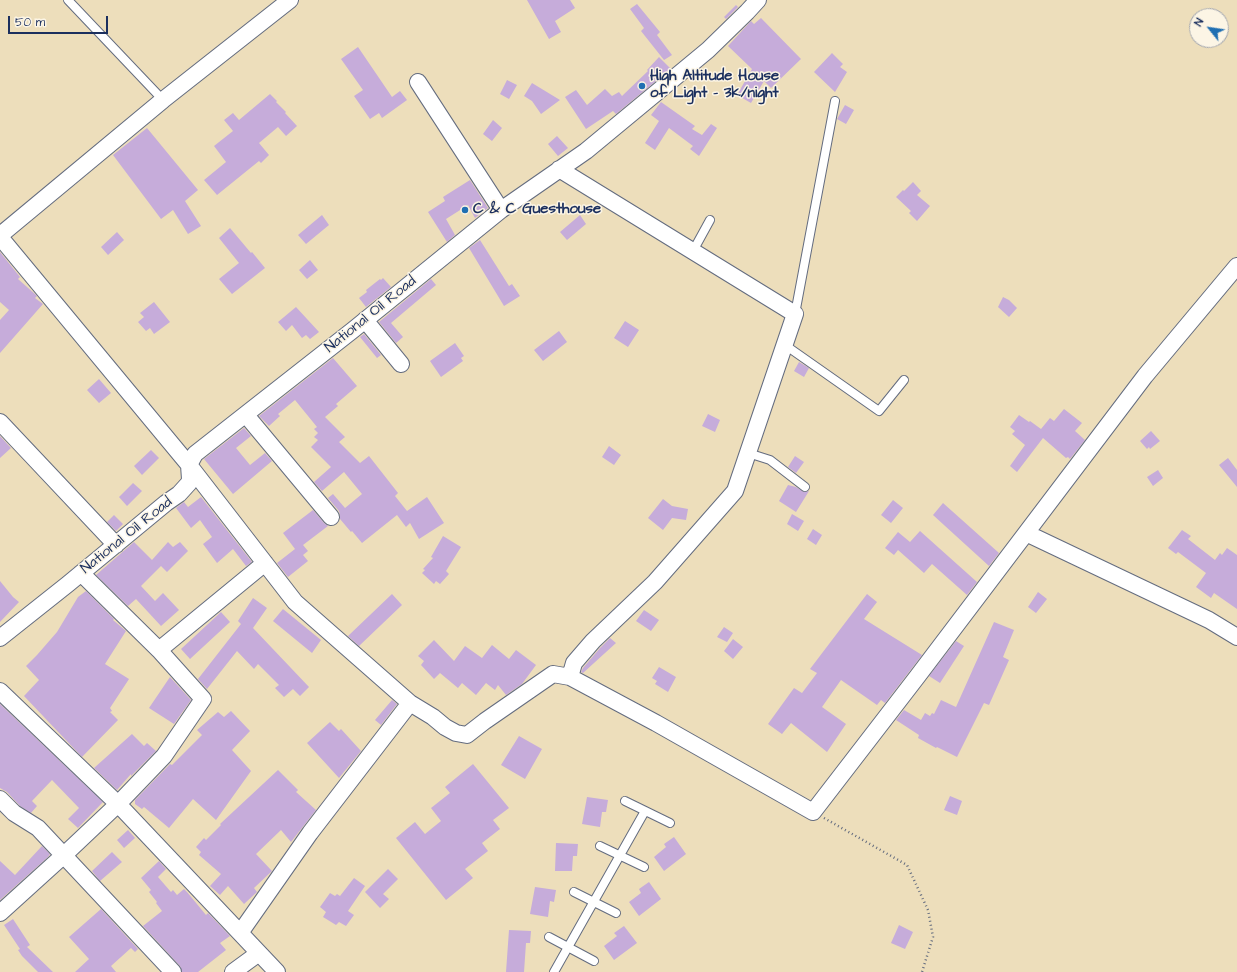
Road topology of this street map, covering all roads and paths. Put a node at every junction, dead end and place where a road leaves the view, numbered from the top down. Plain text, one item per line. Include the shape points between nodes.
1 (68, 0) edge
2 (290, 0) edge
3 (758, 0) edge
4 (418, 82) dead end
5 (163, 100) junction
6 (835, 101) dead end
7 (559, 169) junction
8 (501, 210) junction
9 (710, 220) dead end
10 (0, 233) edge
11 (0, 237) edge
12 (693, 251) junction
13 (1237, 266) edge
14 (795, 314) junction
15 (365, 320) junction
16 (785, 345) junction
17 (401, 364) dead end
18 (904, 380) dead end
19 (246, 415) junction
20 (0, 422) edge
21 (748, 453) junction
22 (190, 465) junction
23 (805, 487) dead end
24 (331, 516) dead end
25 (1026, 533) junction
26 (116, 545) junction
27 (265, 563) junction
28 (81, 573) junction
29 (1237, 637) edge
30 (0, 638) edge
31 (159, 650) junction
32 (570, 677) junction
33 (0, 691) edge
34 (410, 704) junction
35 (0, 798) edge
36 (625, 801) dead end
37 (118, 804) junction
38 (645, 811) junction
39 (813, 812) junction
40 (670, 823) dead end
41 (600, 846) dead end
42 (64, 855) junction
43 (621, 856) junction
44 (644, 867) dead end
45 (574, 892) dead end
46 (594, 902) junction
47 (0, 912) edge
48 (616, 913) dead end
49 (240, 933) junction
50 (549, 936) dead end
51 (568, 946) junction
52 (259, 953) junction
53 (594, 961) dead end
54 (173, 972) edge
55 (233, 972) edge
56 (277, 972) edge
57 (554, 972) edge
58 (922, 972) edge

1 - 5 lane
2 - 5 street
3 - 7 street, National Oil Road via 708,50 586,151
4 - 8 street
5 - 10 street
6 - 14 lane
7 - 8 street, National Oil Road
7 - 12 street
8 - 15 street, National Oil Road
9 - 12 lane
11 - 22 street
12 - 14 street
13 - 25 street via 1145,376
14 - 16 street
15 - 17 street
15 - 19 street, National Oil Road
16 - 18 lane via 879,411
16 - 21 street
19 - 22 street, National Oil Road via 195,454
19 - 24 street
20 - 26 street
21 - 23 lane via 770,460
21 - 32 street via 735,491 655,582 598,636 574,663
22 - 26 street, National Oil Road via 189,483 179,494
22 - 27 street
25 - 29 street via 1209,620
25 - 39 street
26 - 28 street, National Oil Road
27 - 31 street
27 - 34 street via 295,602
28 - 30 street, National Oil Road
28 - 31 street
31 - 37 street via 203,699 164,756
32 - 34 street via 553,674 467,735 456,733
32 - 39 street
33 - 37 street
34 - 49 street via 310,833
35 - 42 street via 14,813 38,828
36 - 38 lane
37 - 42 street
37 - 49 street
38 - 40 lane
38 - 43 lane
39 - 58 path via 907,865 928,910 933,937
41 - 43 lane
42 - 47 street
42 - 54 street
43 - 44 lane
43 - 46 lane
45 - 46 lane
46 - 48 lane
46 - 51 lane
49 - 52 street
50 - 51 lane
51 - 53 lane
51 - 57 lane
52 - 55 street
52 - 56 street

